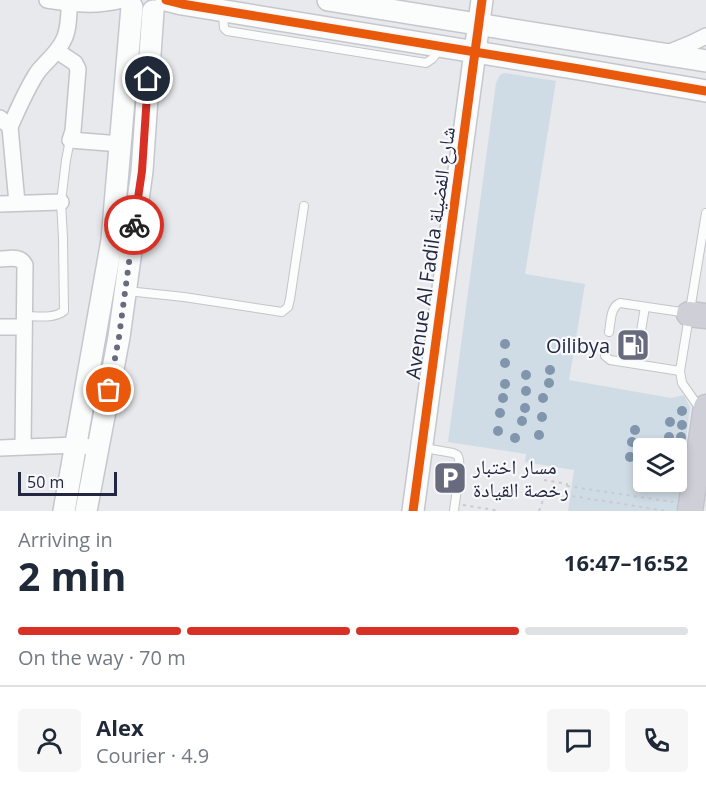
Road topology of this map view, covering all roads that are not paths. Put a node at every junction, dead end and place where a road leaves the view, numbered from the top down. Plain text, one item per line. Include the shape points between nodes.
1 (47, 0) edge
2 (328, 0) edge
3 (482, 0) edge
4 (70, 2) edge
5 (126, 2) edge
6 (162, 4) edge
7 (478, 25) junction
8 (706, 36) edge
9 (57, 51) junction
10 (476, 52) junction
11 (663, 55) junction
12 (706, 62) edge
13 (706, 91) edge
14 (5, 122) edge
15 (70, 140) junction
16 (121, 144) junction
17 (61, 202) junction
18 (17, 203) junction
19 (0, 204) edge
20 (304, 206) dead end
21 (706, 213) edge
22 (0, 259) edge
23 (125, 291) junction
24 (645, 307) junction
25 (698, 315) edge
26 (24, 321) junction
27 (0, 327) edge
28 (609, 332) dead end
29 (640, 337) dead end
30 (606, 350) dead end
31 (638, 355) dead end
32 (636, 364) junction
33 (680, 371) junction
34 (705, 411) edge
35 (76, 445) junction
36 (23, 447) junction
37 (422, 447) junction
38 (0, 448) edge
39 (98, 448) junction
40 (454, 507) edge
41 (691, 508) edge
42 (64, 511) edge
43 (86, 511) edge
44 (413, 511) edge

1 - 4 street
2 - 7 street
3 - 7 street, Avenue Al Fadila شارع الفضيلة
4 - 5 street
4 - 9 street via 67,30
5 - 6 street via 146,12
5 - 16 street
6 - 10 street via 182,4
6 - 23 street
7 - 10 street, Avenue Al Fadila شارع الفضيلة
7 - 11 street
8 - 11 street
9 - 14 street
9 - 15 street via 78,69
10 - 13 street
10 - 37 street, Avenue Al Fadila شارع الفضيلة
11 - 12 street
14 - 18 street
15 - 16 street
15 - 17 lane
16 - 35 street via 112,240
17 - 18 street
17 - 26 lane via 64,311
18 - 19 street
20 - 23 lane via 290,299 282,312
21 - 25 lane
22 - 26 street via 19,258 25,265
23 - 39 street
24 - 25 lane
24 - 28 lane via 617,304
24 - 29 lane
25 - 33 lane
26 - 27 street
26 - 36 street
30 - 32 lane via 605,356 610,360
31 - 32 lane
32 - 33 lane
33 - 34 lane via 682,383
34 - 41 main road
35 - 36 street
35 - 39 street
35 - 42 street
36 - 38 street
37 - 40 lane via 453,453 459,458
37 - 44 street, Avenue Al Fadila شارع الفضيلة
39 - 43 street

